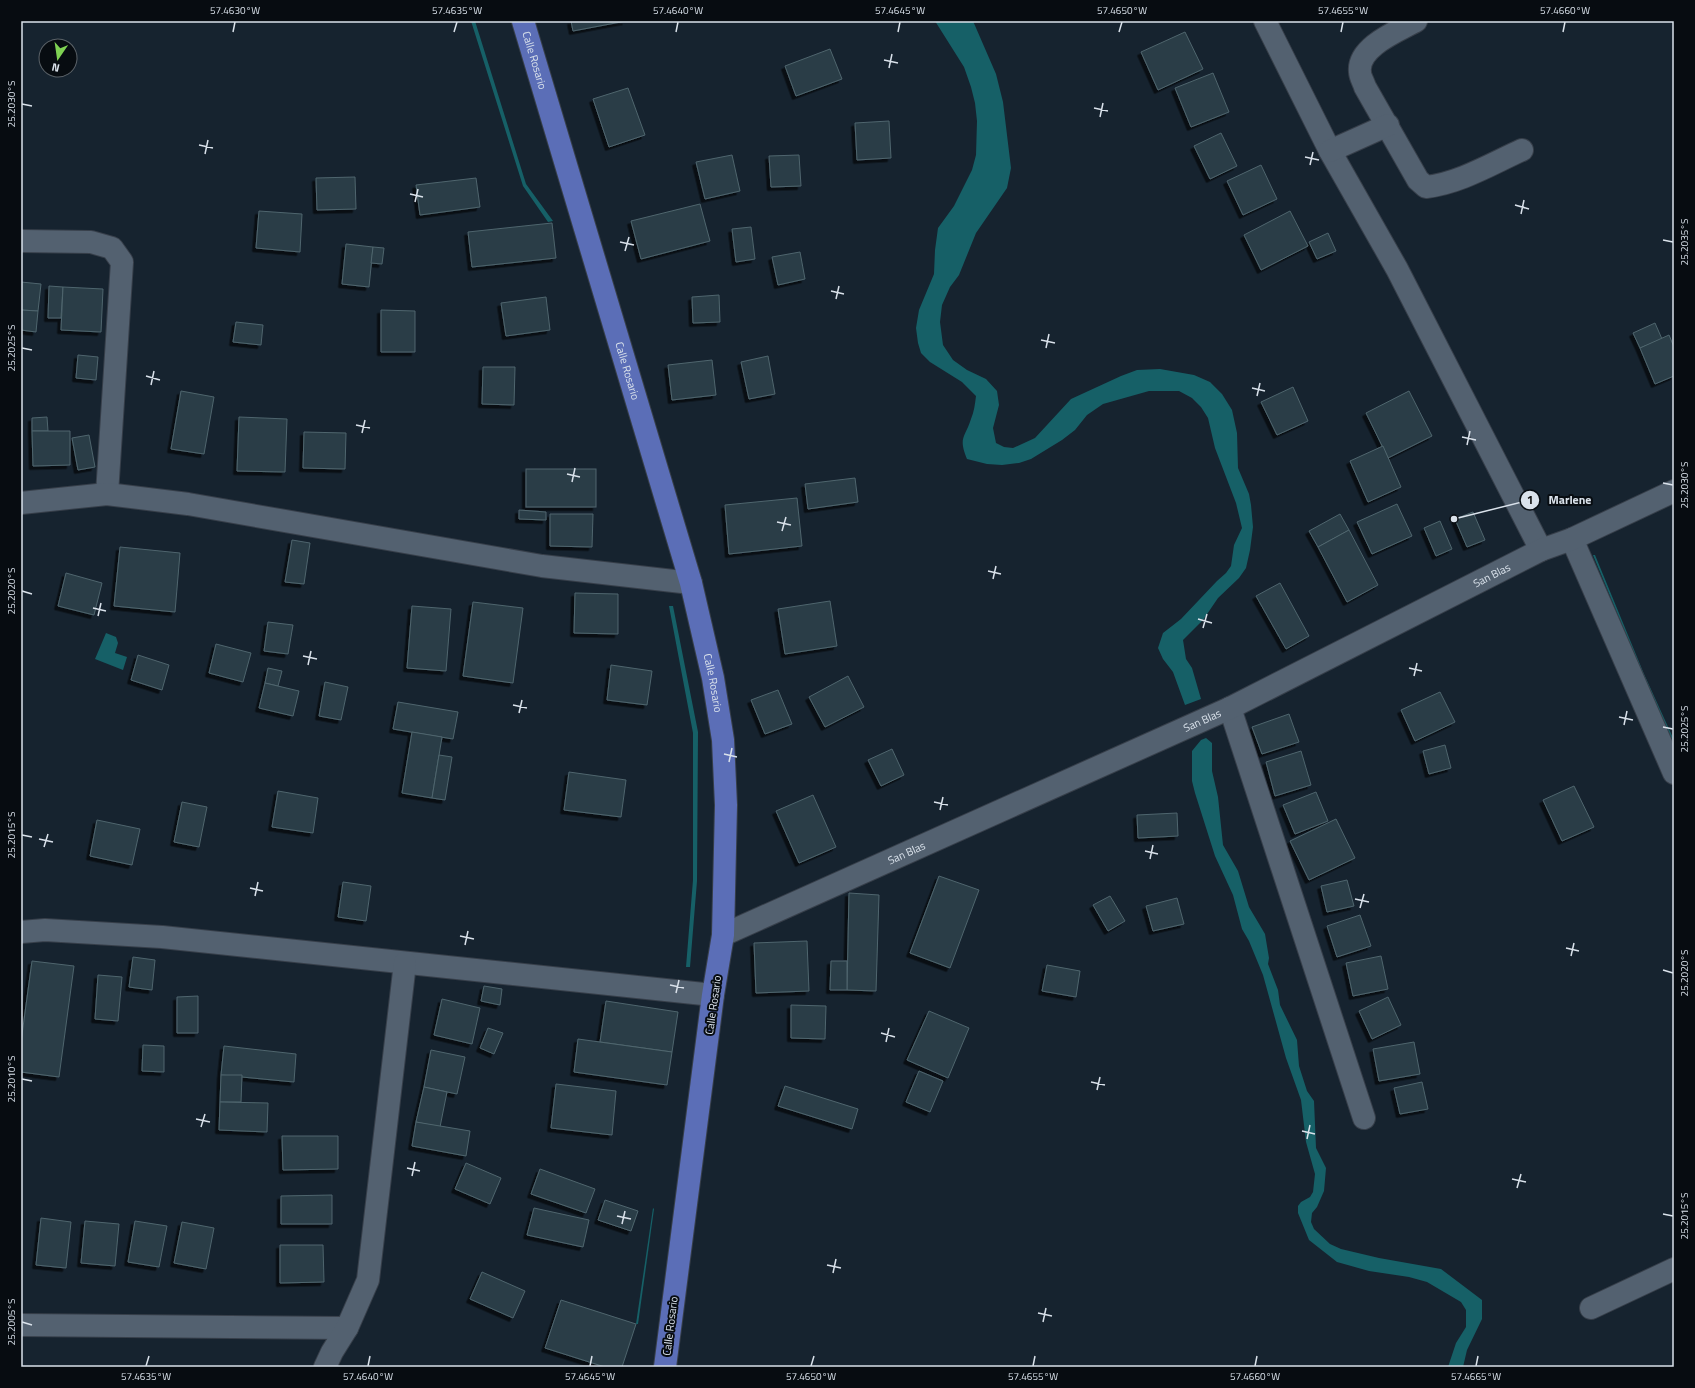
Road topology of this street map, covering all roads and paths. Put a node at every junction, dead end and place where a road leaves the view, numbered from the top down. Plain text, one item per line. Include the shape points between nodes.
1 (522, 21) edge
2 (1265, 21) edge
3 (1416, 21) edge
4 (1388, 125) junction
5 (1522, 150) dead end
6 (1330, 151) junction
7 (21, 241) edge
8 (1674, 491) edge
9 (107, 494) junction
10 (21, 503) edge
11 (1572, 539) junction
12 (1541, 550) junction
13 (691, 583) junction
14 (1230, 708) junction
15 (1674, 773) edge
16 (21, 932) edge
17 (723, 935) junction
18 (405, 963) junction
19 (713, 995) junction
20 (1364, 1118) dead end
21 (1674, 1269) edge
22 (1591, 1308) dead end
23 (21, 1325) edge
24 (347, 1328) junction
25 (325, 1367) edge
26 (665, 1367) edge

1 - 13 main road, Calle Rosario
2 - 6 street
3 - 4 street via 1376,43 1362,60 1360,72 1365,87
4 - 5 street via 1418,180 1426,187 1454,182
4 - 6 street
6 - 12 street via 1397,269
7 - 9 street via 91,242 112,248 122,262
8 - 11 street, San Blas
9 - 10 street
9 - 13 street via 188,504 542,566
11 - 12 street, San Blas
11 - 15 street
12 - 14 street, San Blas
13 - 17 main road, Calle Rosario via 724,740 726,805
14 - 17 street, San Blas
14 - 20 street
16 - 18 street via 45,930 162,936
17 - 19 main road, Calle Rosario
18 - 19 street
18 - 24 street via 368,1280
19 - 26 main road, Calle Rosario
21 - 22 street
23 - 24 street
24 - 25 street

